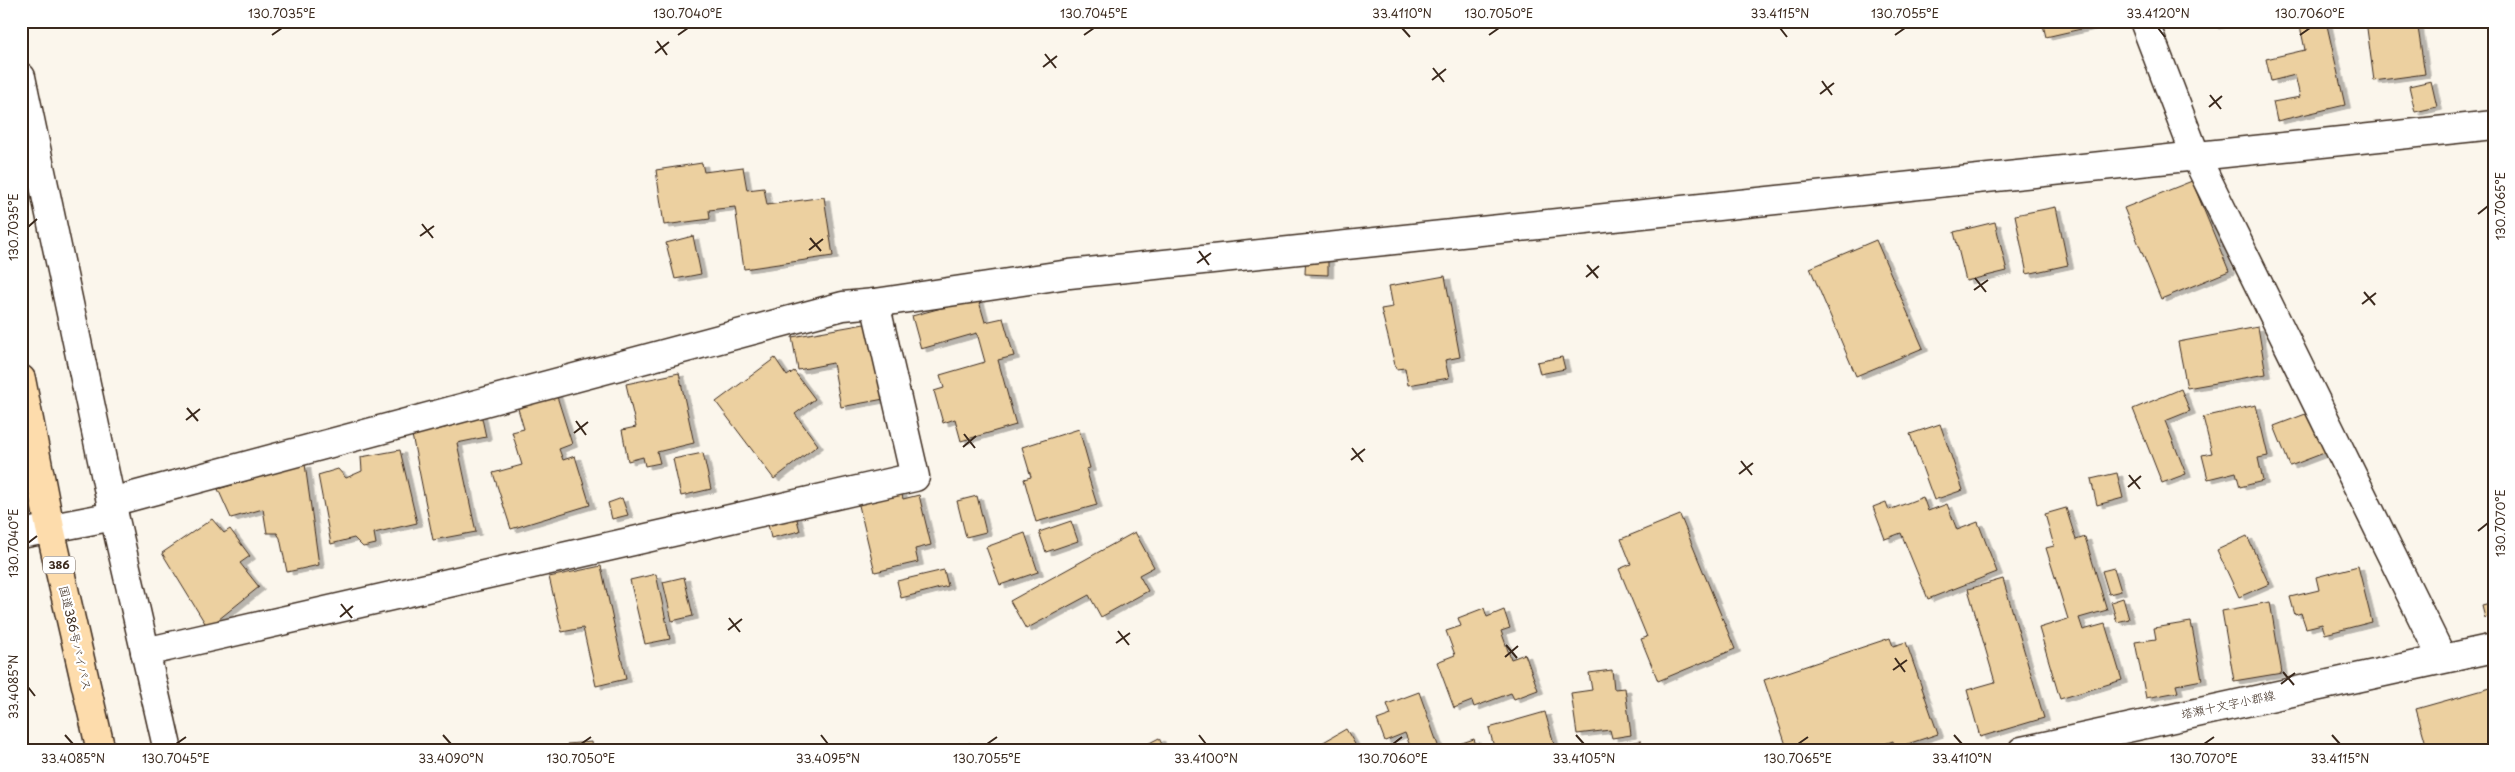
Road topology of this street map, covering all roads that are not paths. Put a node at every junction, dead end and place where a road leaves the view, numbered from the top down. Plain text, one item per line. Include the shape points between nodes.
1 (2144, 21) edge
2 (21, 77) edge
3 (2494, 125) edge
4 (2196, 157) junction
5 (875, 303) junction
6 (21, 379) edge
7 (112, 509) junction
8 (50, 528) junction
9 (21, 534) edge
10 (2494, 648) edge
11 (145, 652) junction
12 (2442, 658) junction
13 (101, 751) edge
14 (168, 751) edge
15 (2022, 751) edge

1 - 4 street
2 - 7 street
3 - 4 street
4 - 5 street via 1069,274
4 - 12 street
5 - 7 street via 833,308
5 - 11 street via 915,477
6 - 8 highway, 国道386号バイパス / 386
7 - 8 street
7 - 11 street
8 - 9 street
8 - 13 highway, 国道386号バイパス / 386
10 - 12 street, 塔瀬十文字小郡線
11 - 14 street
12 - 15 street, 塔瀬十文字小郡線

